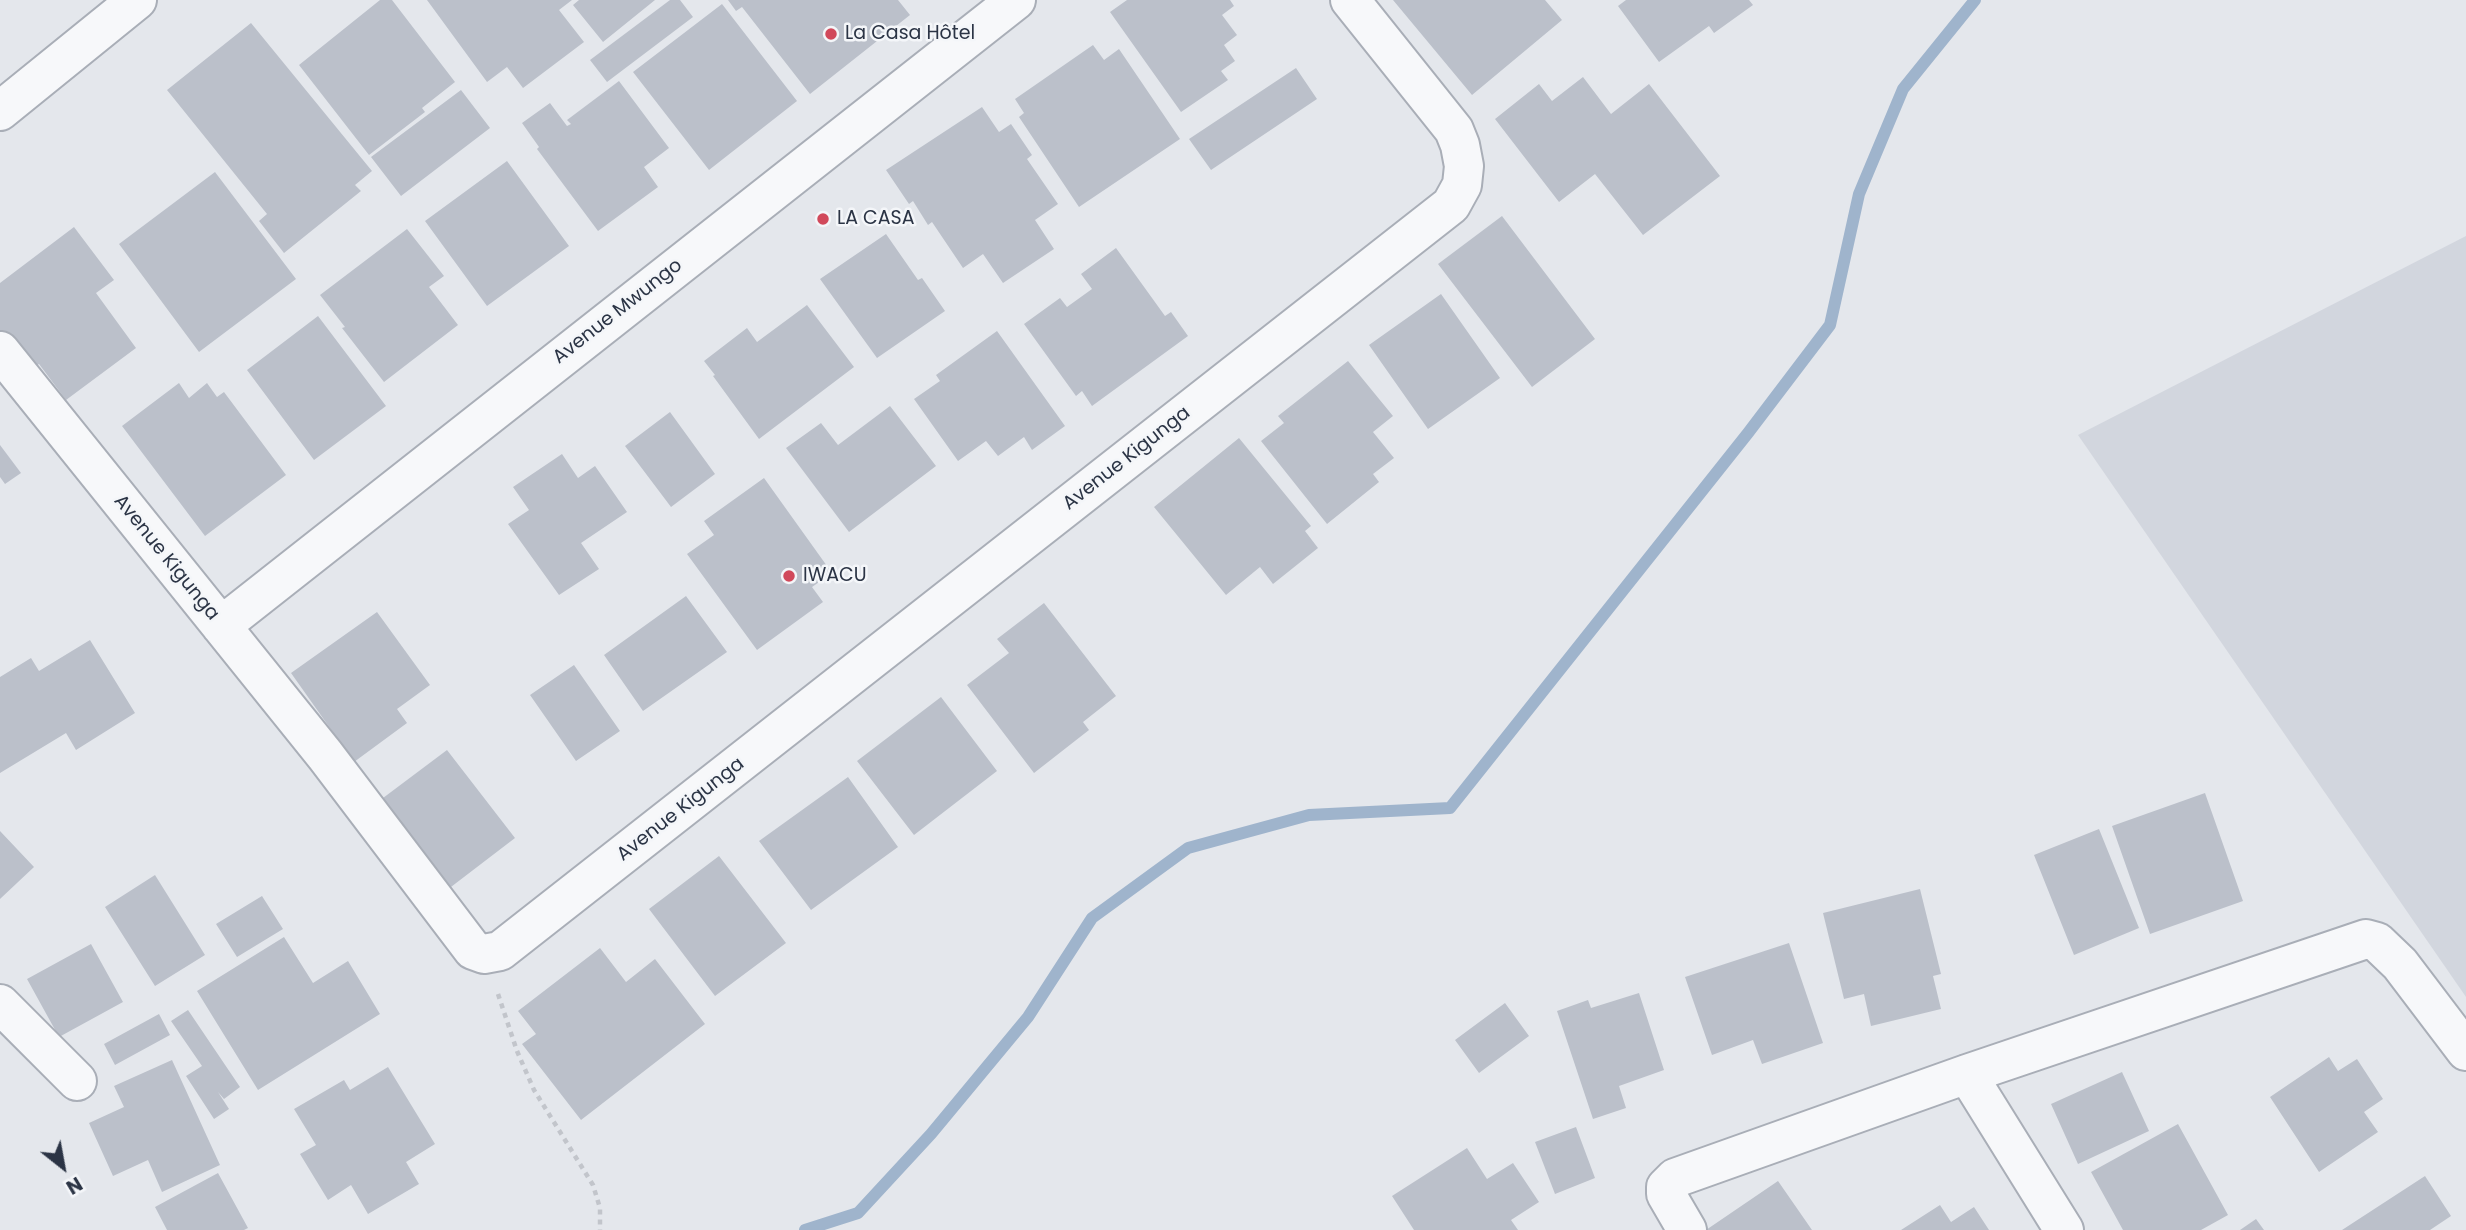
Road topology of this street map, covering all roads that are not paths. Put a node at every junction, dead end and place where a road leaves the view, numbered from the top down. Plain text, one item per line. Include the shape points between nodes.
1 (137, 0) edge
2 (1016, 0) edge
3 (1350, 0) edge
4 (0, 111) edge
5 (0, 351) edge
6 (221, 625) junction
7 (0, 1004) edge
8 (2466, 1051) edge
9 (1967, 1074) junction
10 (77, 1081) dead end
11 (1687, 1230) edge
12 (2064, 1230) edge

1 - 4 street
2 - 6 street, Avenue Mwungo
3 - 6 street, Avenue Kigunga via 1454,130 1464,166 1462,185 1451,205 506,948 484,954 473,950
5 - 6 street, Avenue Kigunga
7 - 10 street
8 - 9 street via 2400,964 2377,942 2366,939
9 - 11 street via 1675,1178 1665,1194
9 - 12 street

